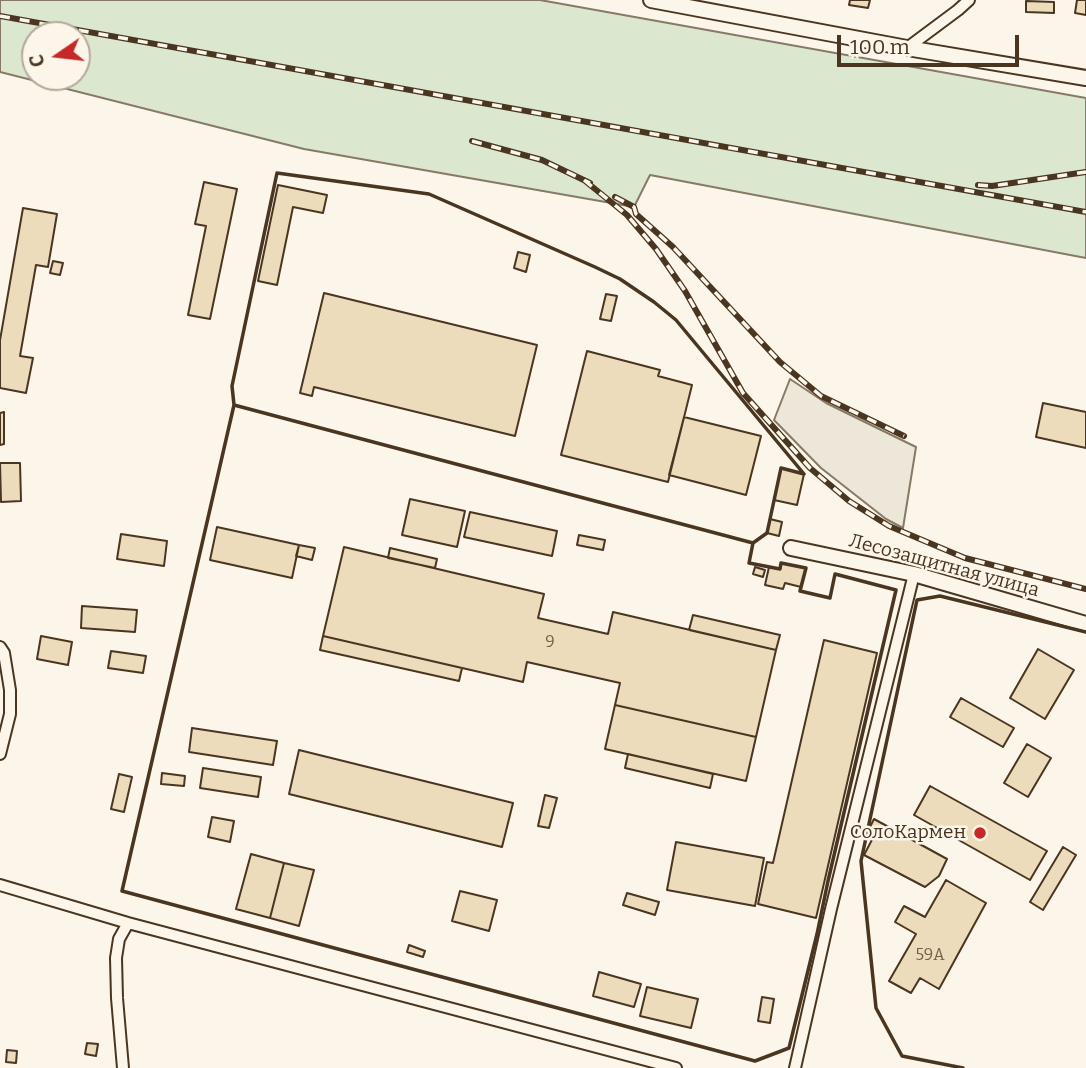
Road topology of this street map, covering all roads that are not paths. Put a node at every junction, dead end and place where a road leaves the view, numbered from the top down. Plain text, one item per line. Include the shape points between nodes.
1 (651, 0) edge
2 (969, 0) edge
3 (906, 48) junction
4 (1086, 78) edge
5 (791, 548) dead end
6 (914, 574) junction
7 (1086, 624) edge
8 (0, 648) edge
9 (0, 754) edge
10 (0, 885) edge
11 (128, 923) junction
12 (123, 1068) edge
13 (676, 1068) edge
14 (795, 1068) edge

1 - 3 street
2 - 3 street
3 - 4 street
5 - 6 street, Лесозащитная улица
6 - 7 street, Лесозащитная улица
6 - 14 street
8 - 9 street via 10,690 10,714
10 - 11 street
11 - 12 street via 116,958
11 - 13 street

